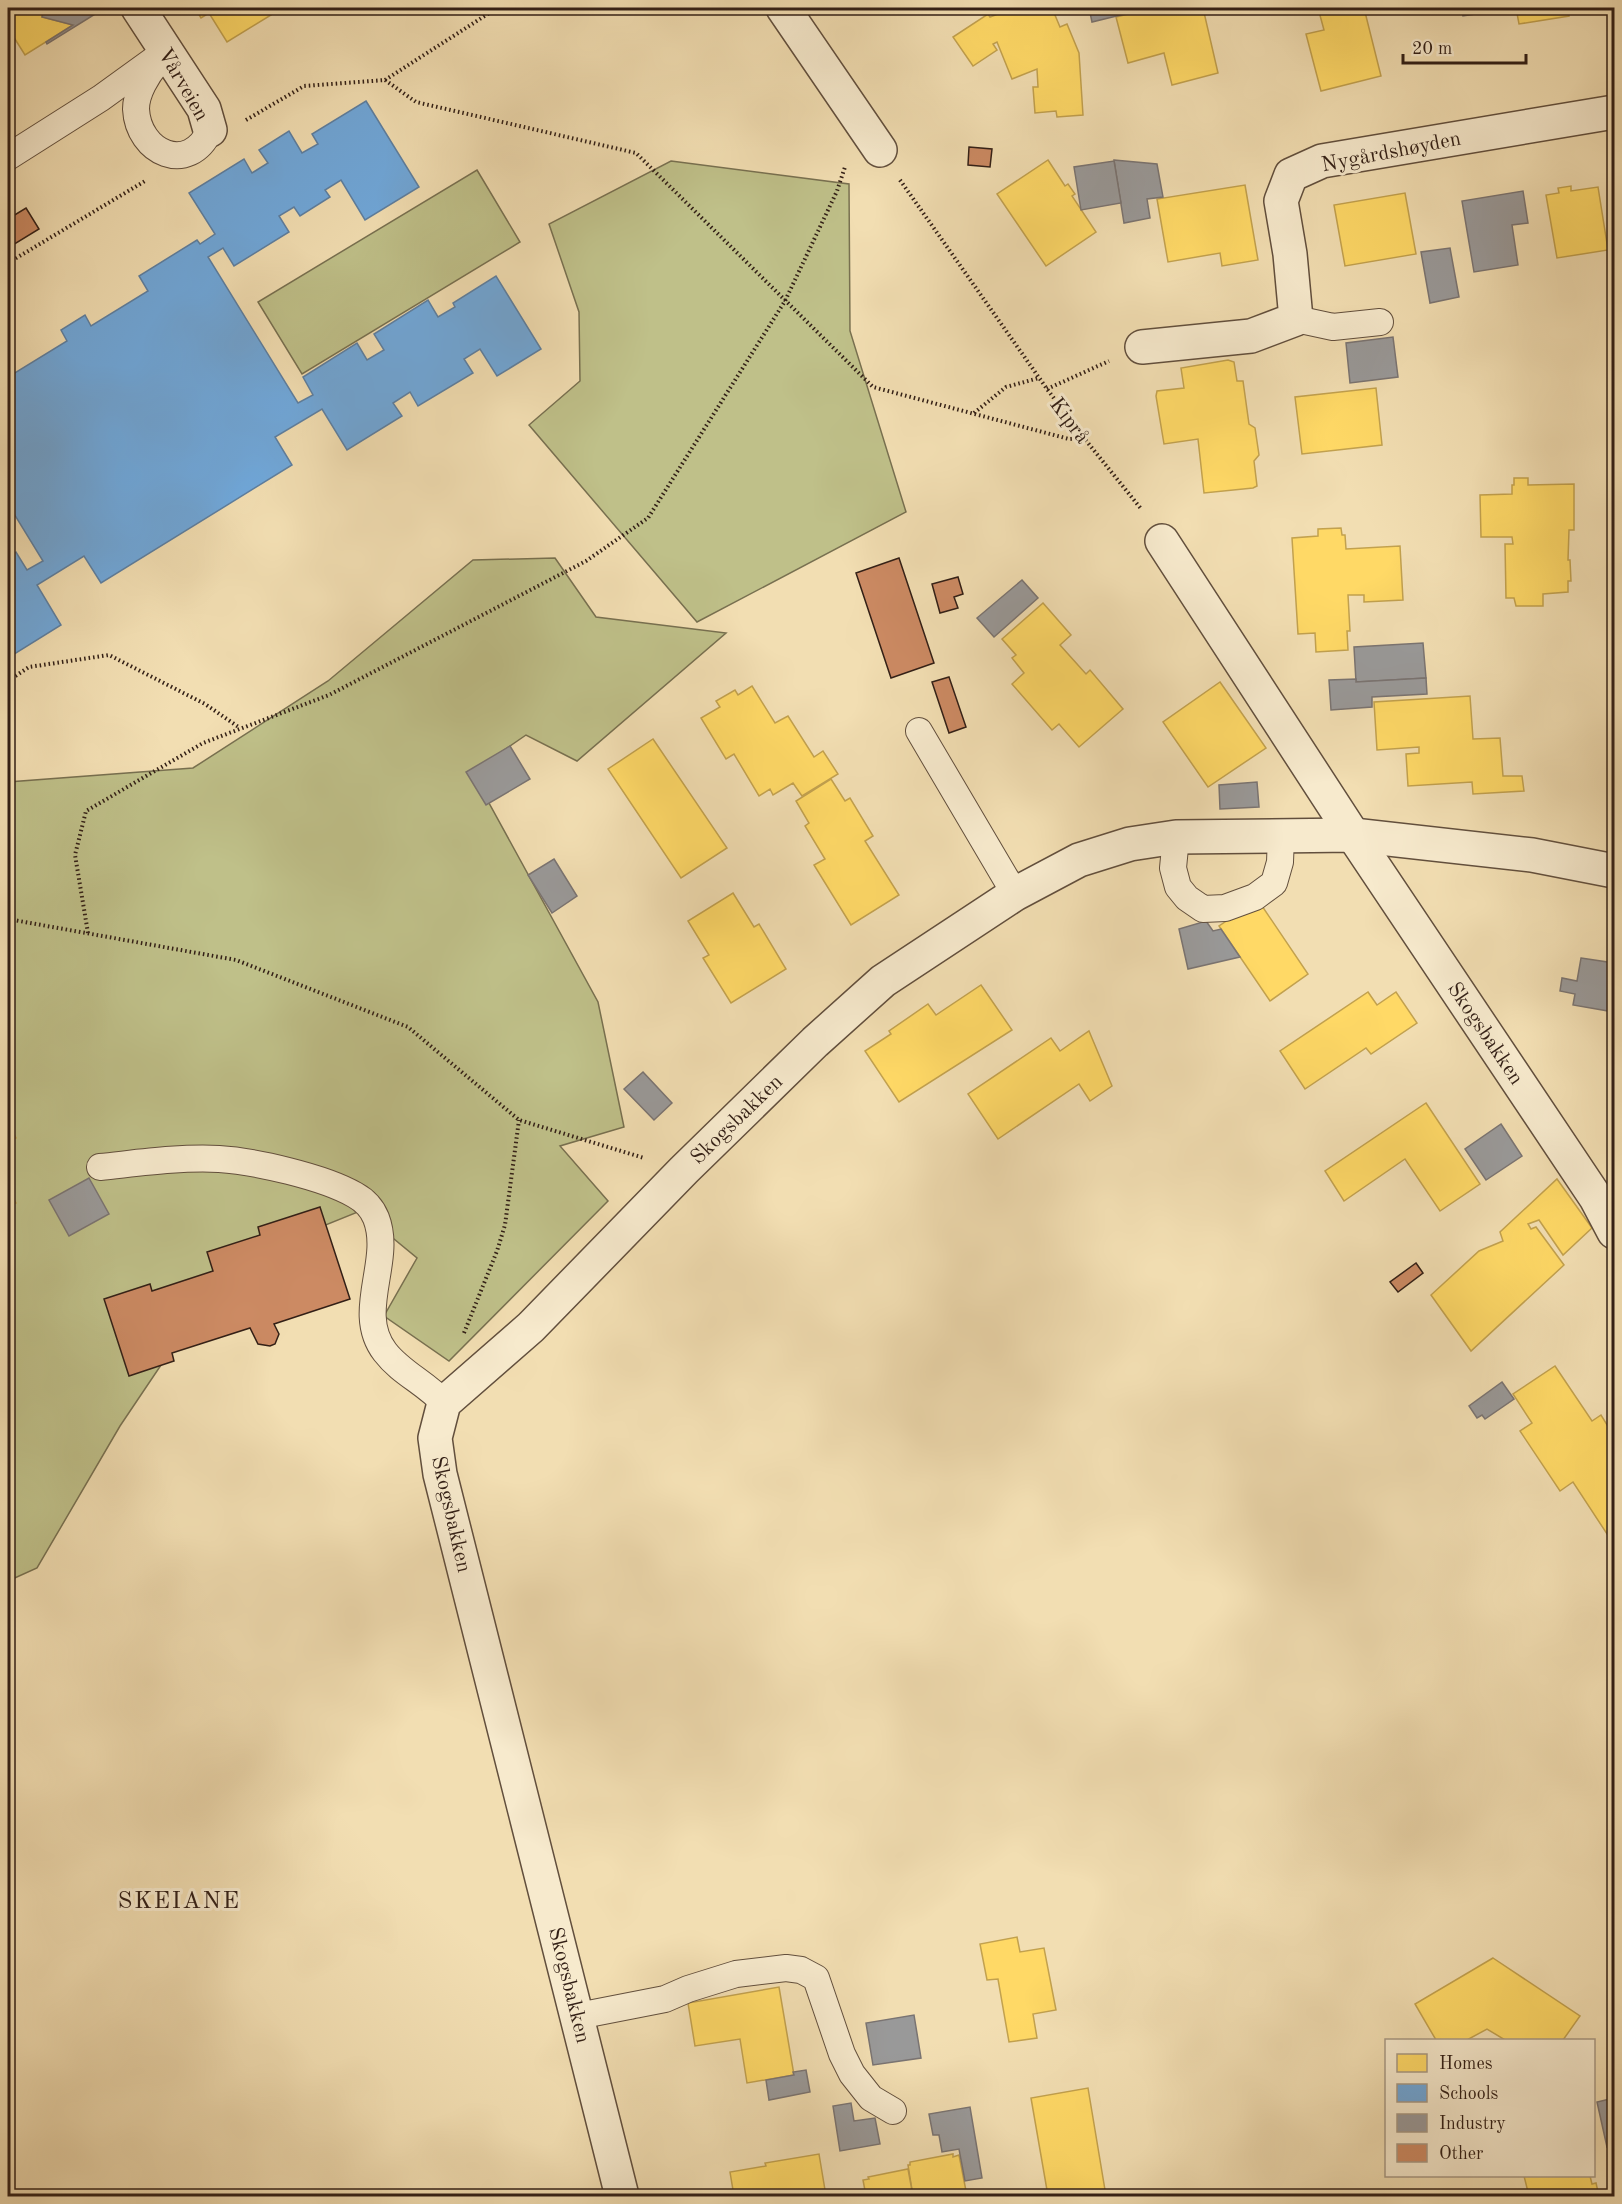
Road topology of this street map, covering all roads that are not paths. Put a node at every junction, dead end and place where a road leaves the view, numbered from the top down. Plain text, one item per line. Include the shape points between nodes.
1 (138, 8) edge
2 (783, 8) edge
3 (166, 51) junction
4 (1614, 112) edge
5 (204, 139) joint
6 (880, 150) road end
7 (8, 157) edge
8 (1296, 319) junction
9 (1380, 322) dead end
10 (1142, 347) road end
11 (1162, 541) road end
12 (919, 731) dead end
13 (1353, 835) junction
14 (1281, 836) junction
15 (1176, 837) junction
16 (1614, 871) edge
17 (1016, 894) junction
18 (100, 1167) dead end
19 (1614, 1232) edge
20 (444, 1403) junction
21 (578, 2016) junction
22 (893, 2111) dead end
23 (624, 2196) edge

1 - 3 street, Vårveien
2 - 6 street
3 - 5 street, Vårveien via 204,108
3 - 5 lane via 148,73 137,101 136,112 143,131 164,154 173,156
3 - 7 lane
4 - 8 street, Nygårdshøyden via 1322,161 1291,175 1281,201
8 - 9 lane via 1333,327
8 - 10 street via 1251,336
11 - 13 street
12 - 17 lane
13 - 14 street, Skogsbakken
13 - 16 street, Skogsbakken via 1532,855
13 - 19 street, Skogsbakken via 1596,1198
14 - 15 street, Skogsbakken
14 - 15 lane via 1274,883 1255,897 1225,908 1203,909 1178,887 1173,868
15 - 17 street, Skogsbakken via 1130,844 1079,860
17 - 20 street, Skogsbakken via 882,981 684,1170 531,1327
18 - 20 lane via 219,1159 257,1164 356,1195 370,1207 380,1235 373,1299 378,1340 399,1366
20 - 21 street, Skogsbakken via 435,1438 440,1474
21 - 22 lane via 665,1999 735,1974 801,1970 816,1978 852,2074 871,2098
21 - 23 street, Skogsbakken

